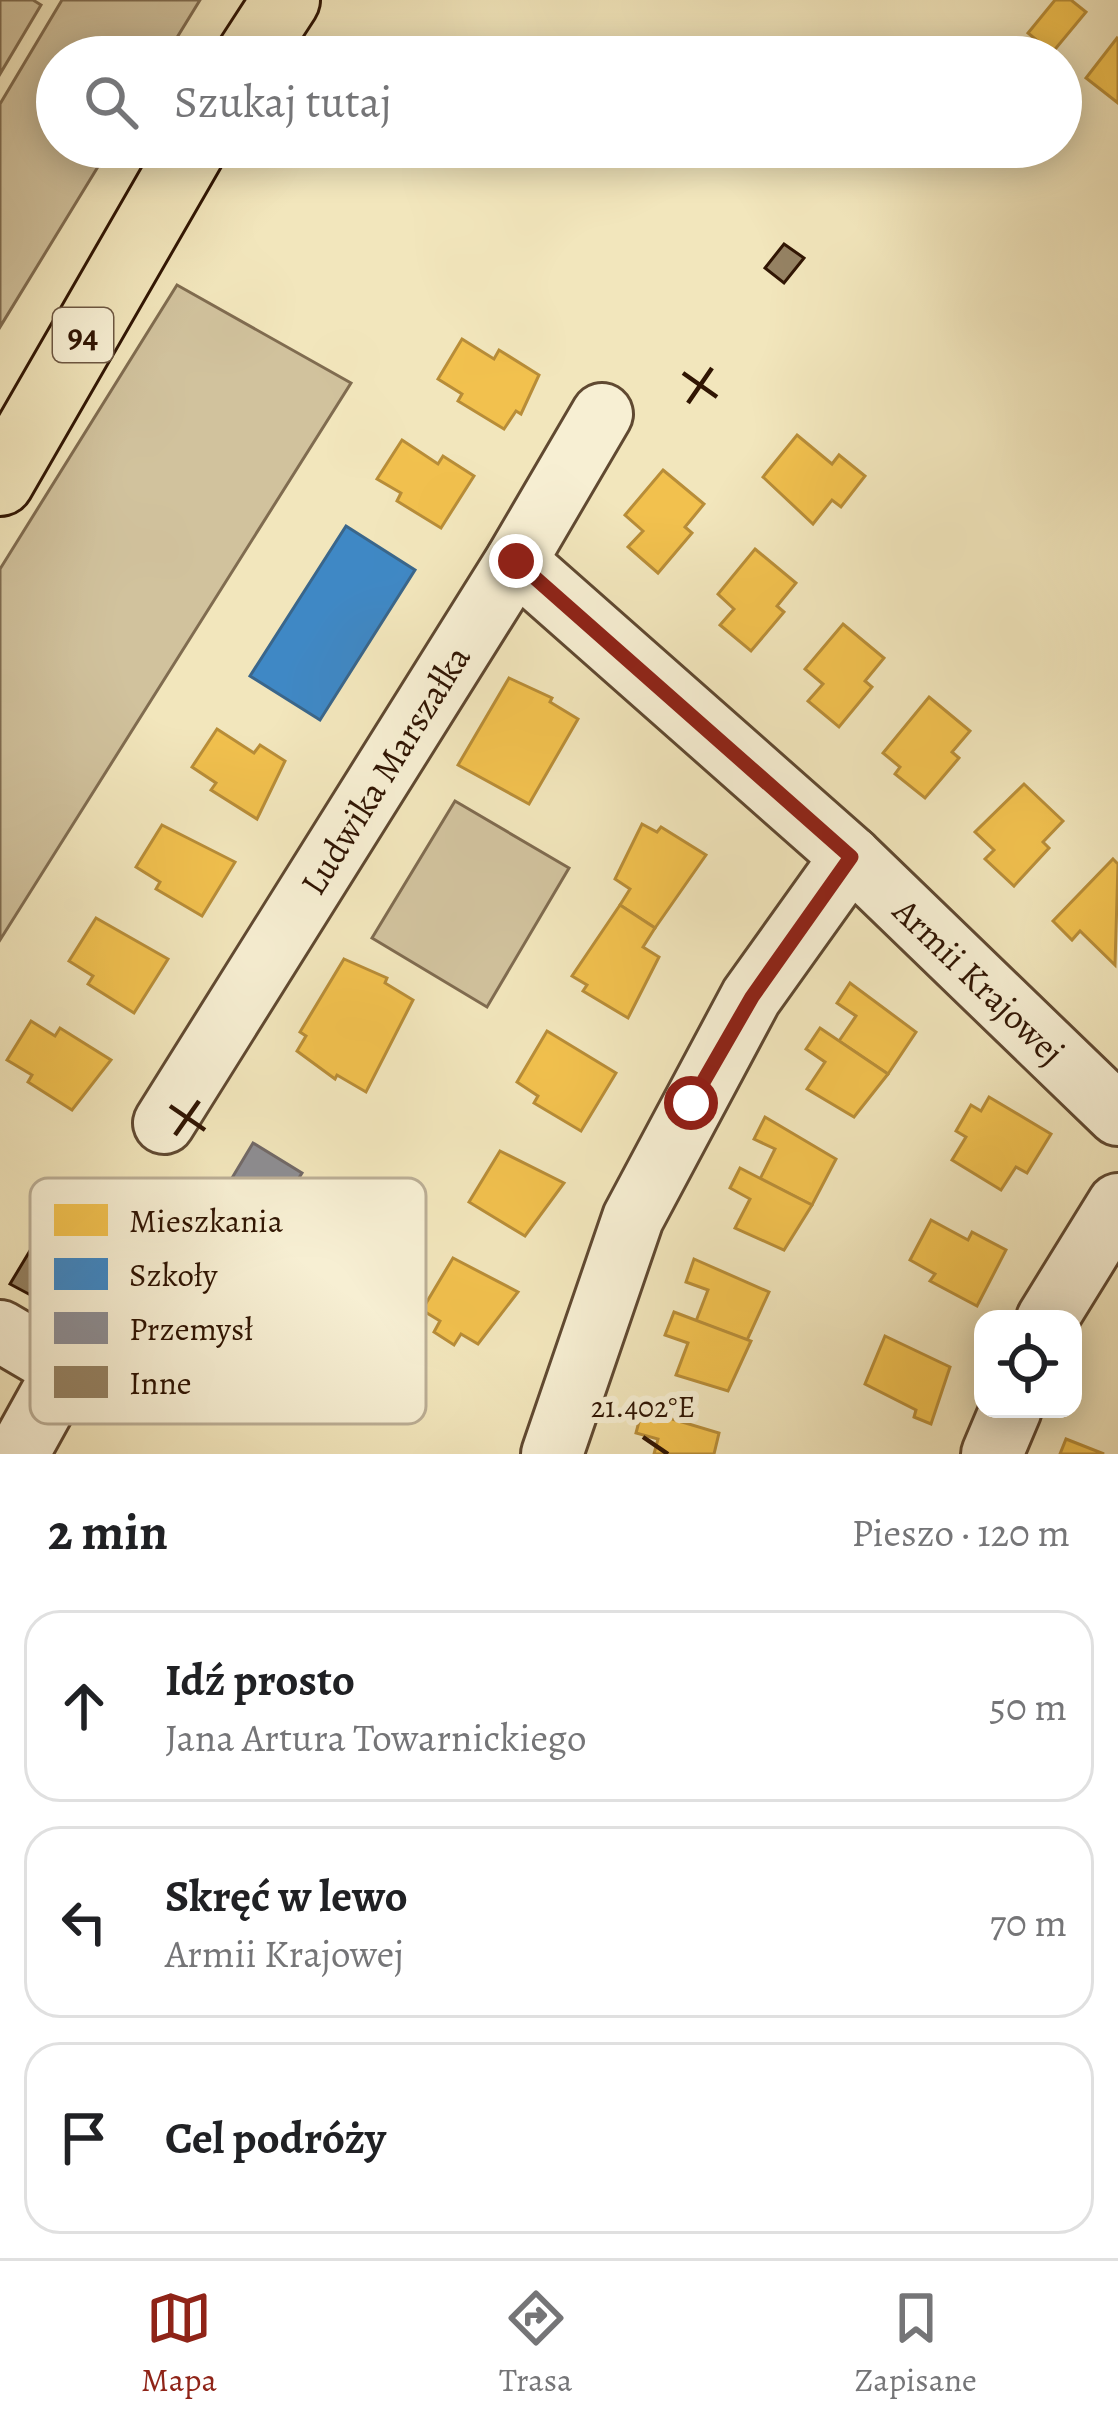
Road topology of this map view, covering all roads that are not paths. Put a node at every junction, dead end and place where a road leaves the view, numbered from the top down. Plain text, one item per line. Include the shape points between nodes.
1 (259, 0) edge
2 (286, 0) edge
3 (241, 36) edge
4 (263, 36) edge
5 (178, 168) edge
6 (602, 414) dead end
7 (0, 482) edge
8 (516, 561) junction
9 (851, 857) junction
10 (1118, 1115) edge
11 (164, 1123) dead end
12 (1118, 1204) edge
13 (1053, 1310) edge
14 (0, 1331) edge
15 (30, 1349) edge
16 (1007, 1418) edge
17 (34, 1424) edge
18 (18, 1454) edge
19 (551, 1454) edge
20 (992, 1454) edge

1 - 3 main road
2 - 4 main road
5 - 7 main road, 94
6 - 8 street, Ludwika Marszałka
8 - 9 street, Armii Krajowej
8 - 11 street, Ludwika Marszałka
9 - 10 street, Armii Krajowej
9 - 19 street via 752,997 633,1218
12 - 13 street
14 - 15 street
16 - 20 street
17 - 18 street

